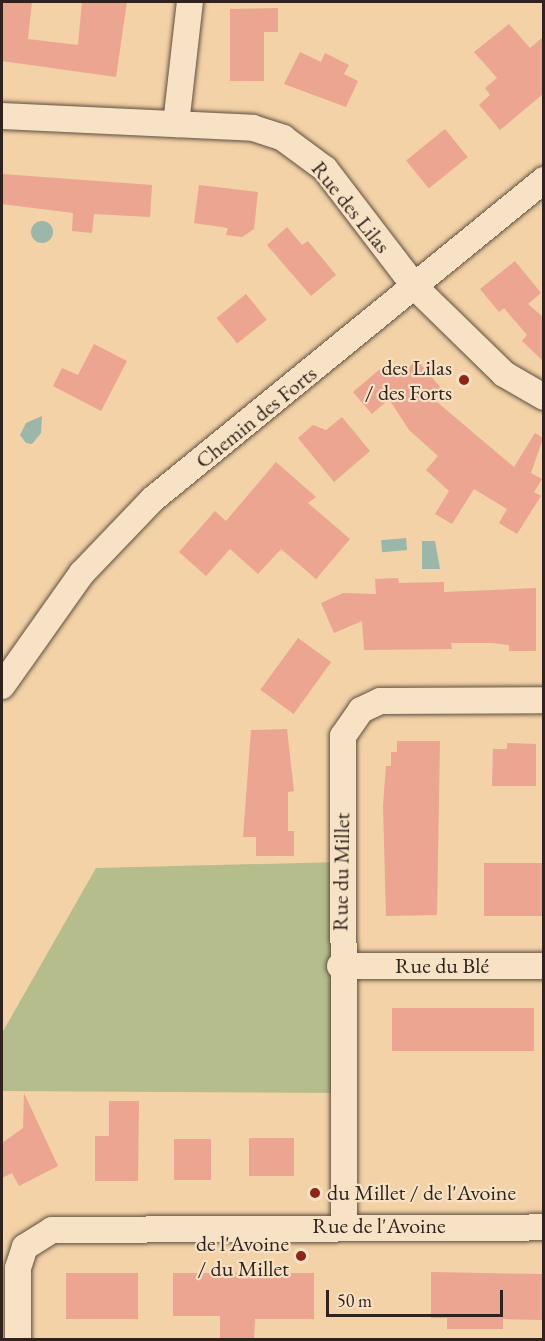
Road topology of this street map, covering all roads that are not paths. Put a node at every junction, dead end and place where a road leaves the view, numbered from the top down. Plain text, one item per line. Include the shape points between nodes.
1 (190, 2) edge
2 (2, 116) edge
3 (176, 124) junction
4 (543, 180) edge
5 (416, 288) junction
6 (543, 397) edge
7 (2, 686) edge
8 (543, 700) edge
9 (340, 966) junction
10 (543, 966) edge
11 (344, 1225) junction
12 (543, 1227) edge
13 (18, 1340) edge

1 - 3 street
2 - 3 street, Rue des Lilas
3 - 5 street, Rue des Lilas via 253,128 283,138 310,156
4 - 5 street, Chemin des Forts
5 - 6 street, Rue des Lilas via 504,374
5 - 7 street, Chemin des Forts via 153,499 82,573
8 - 9 street, Rue du Millet via 380,701 349,723 343,736
9 - 10 street, Rue du Blé
9 - 11 street, Rue du Millet
11 - 12 street, Rue de l'Avoine
11 - 13 street, Rue de l'Avoine via 52,1230 25,1247 18,1268

